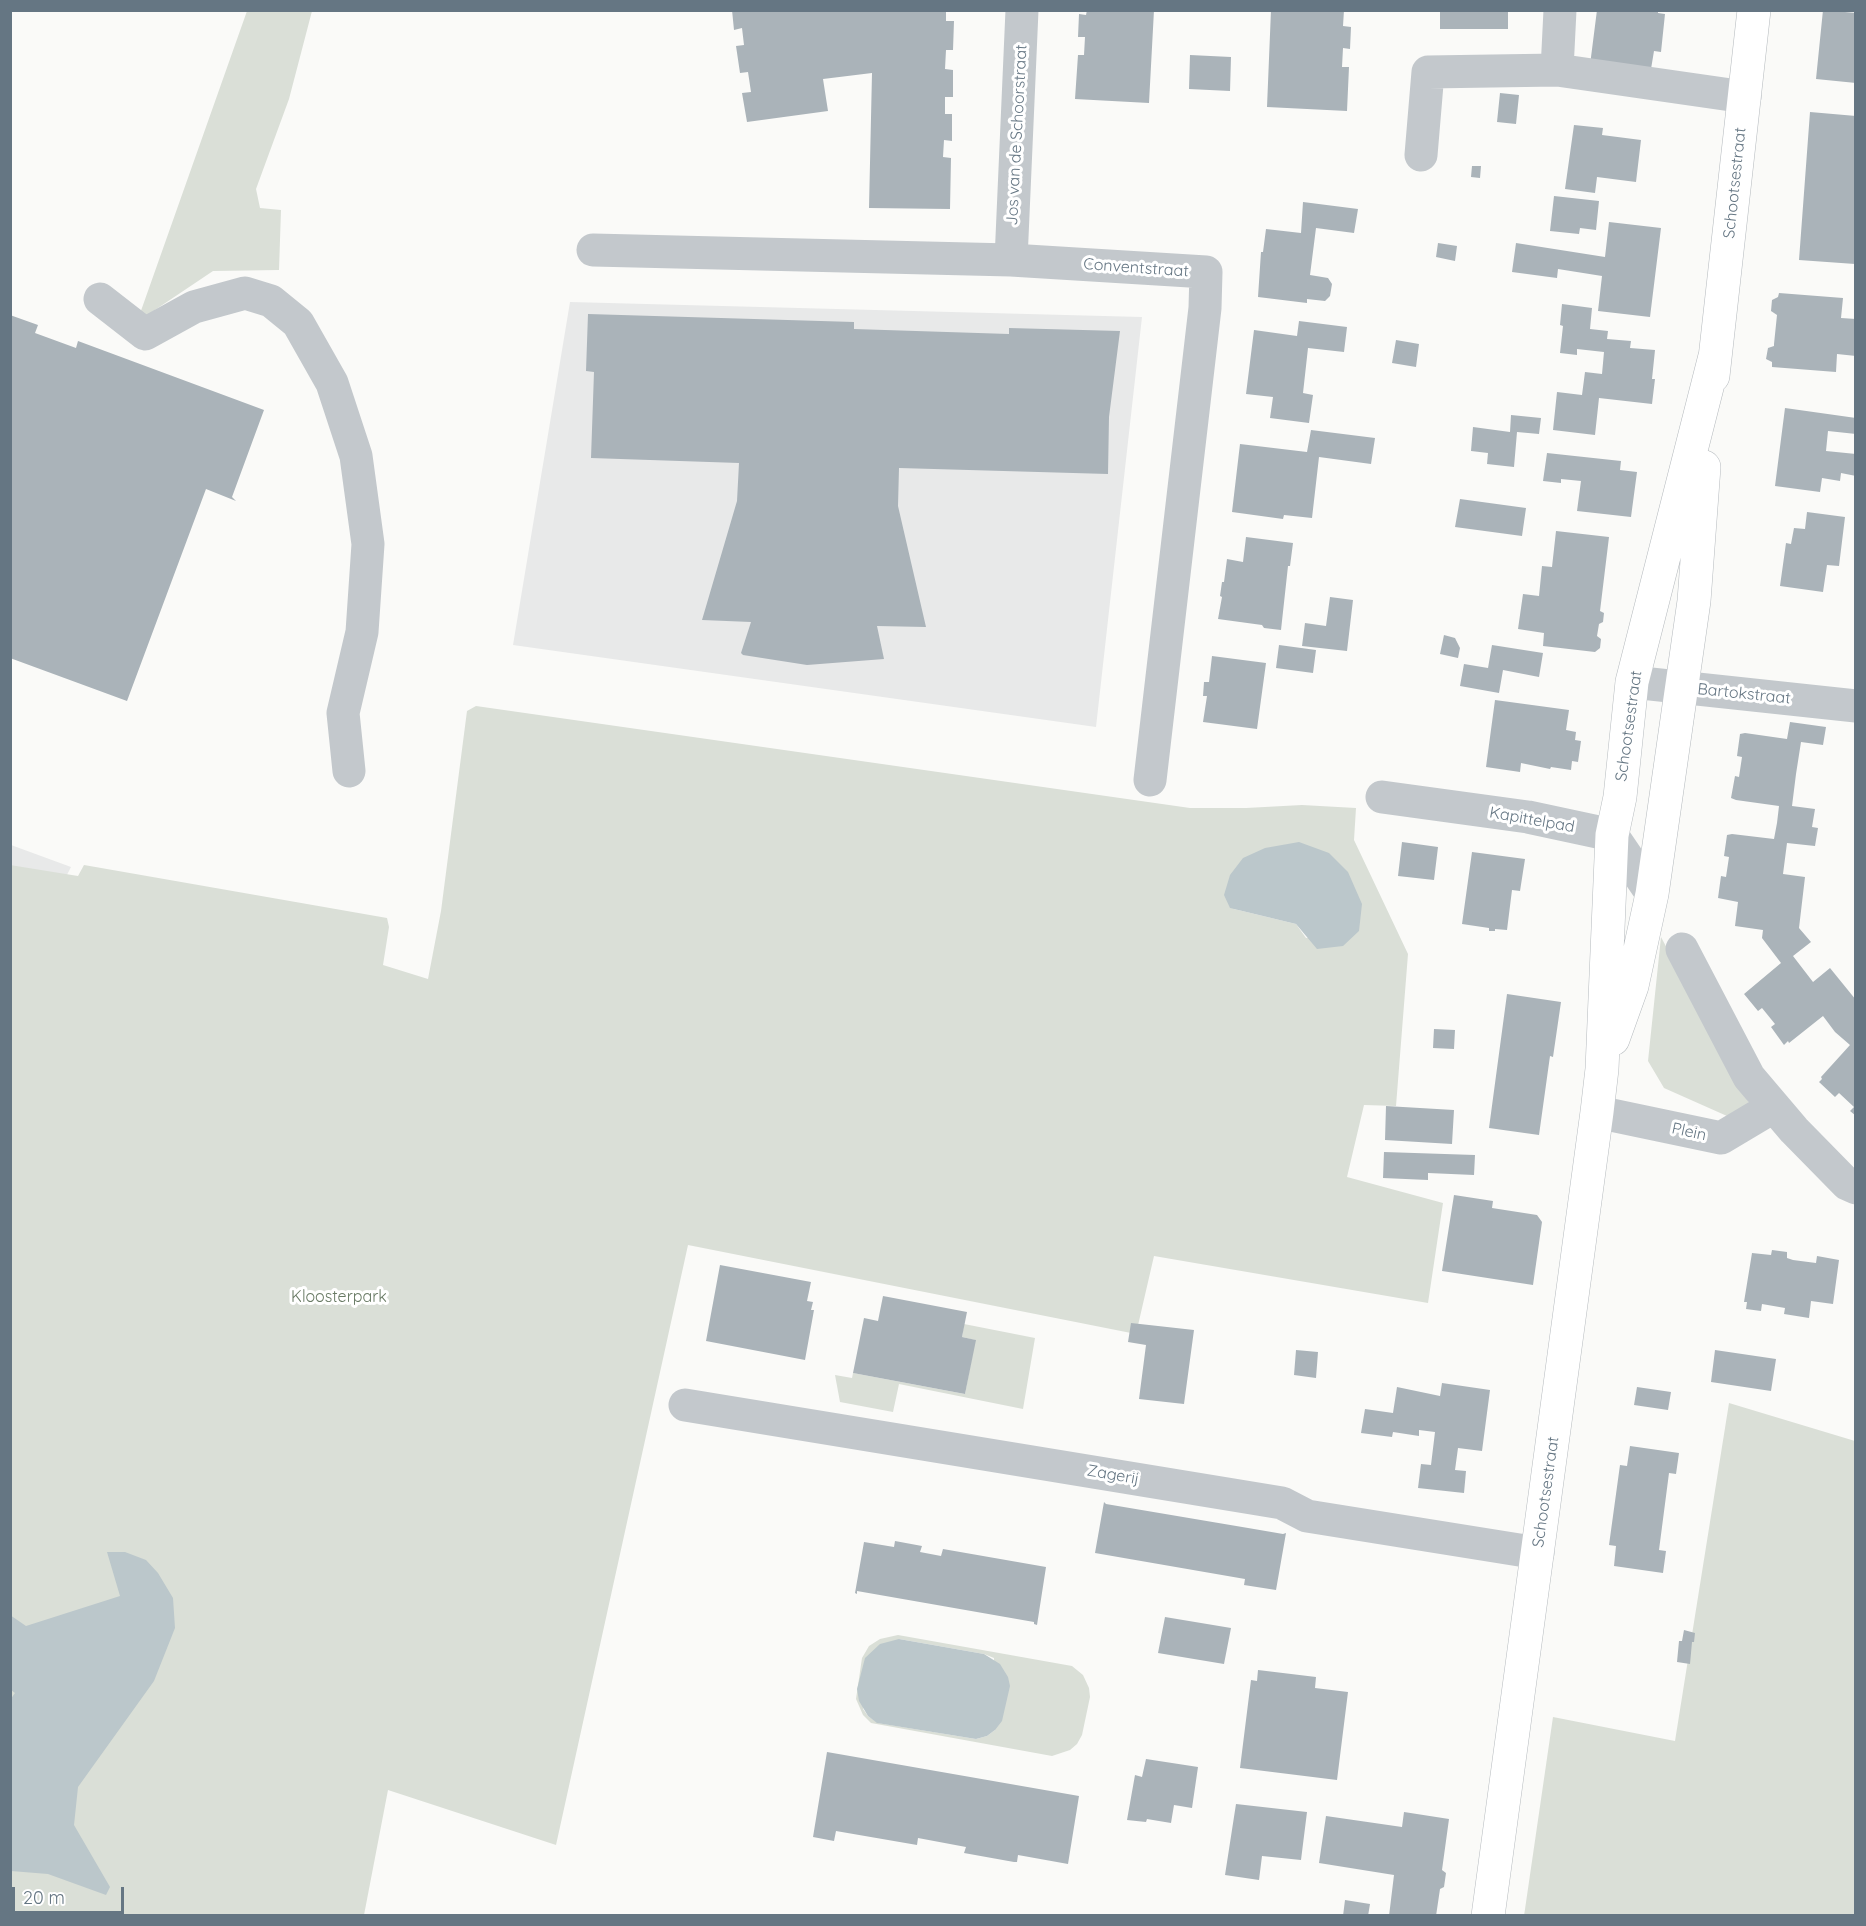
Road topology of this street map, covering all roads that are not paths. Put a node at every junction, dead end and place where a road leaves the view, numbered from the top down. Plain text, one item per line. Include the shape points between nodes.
1 (1022, 10) edge
2 (1560, 10) edge
3 (1755, 10) edge
4 (1557, 69) junction
5 (1745, 97) junction
6 (1420, 155) dead end
7 (593, 250) dead end
8 (1011, 260) junction
9 (100, 299) dead end
10 (1715, 356) junction
11 (1632, 682) junction
12 (1683, 688) junction
13 (1856, 706) edge
14 (349, 771) dead end
15 (1150, 780) dead end
16 (1382, 797) dead end
17 (1612, 835) junction
18 (1652, 894) junction
19 (1682, 949) dead end
20 (1602, 1069) junction
21 (1773, 1107) junction
22 (1597, 1112) junction
23 (1856, 1188) edge
24 (685, 1405) dead end
25 (1538, 1553) junction
26 (1488, 1916) edge

1 - 8 street, Jos van de Schoorstraat
2 - 4 street
3 - 5 main road, Schootsestraat
4 - 5 street
4 - 6 street via 1428,72
5 - 10 main road, Schootsestraat
7 - 8 street, Conventstraat
8 - 15 street, Conventstraat via 1206,272
9 - 14 street via 145,334 194,307 245,293 271,301 298,323 332,383 356,456 368,544 362,632 342,712
10 - 11 main road, Schootsestraat
10 - 12 main road, Schootsestraat
11 - 12 street, Bartokstraat
11 - 17 main road, Schootsestraat via 1620,797
12 - 13 street, Bartokstraat
12 - 18 main road, Schootsestraat
16 - 17 street, Kapittelpad via 1528,817
17 - 18 street
17 - 20 main road, Schootsestraat
18 - 20 main road, Schootsestraat via 1632,986
19 - 21 street via 1749,1077
20 - 22 main road, Schootsestraat
21 - 22 street, Plein via 1721,1138
21 - 23 street via 1847,1184
22 - 25 main road, Schootsestraat
24 - 25 street, Zagerij via 1282,1503 1307,1516
25 - 26 main road, Schootsestraat

